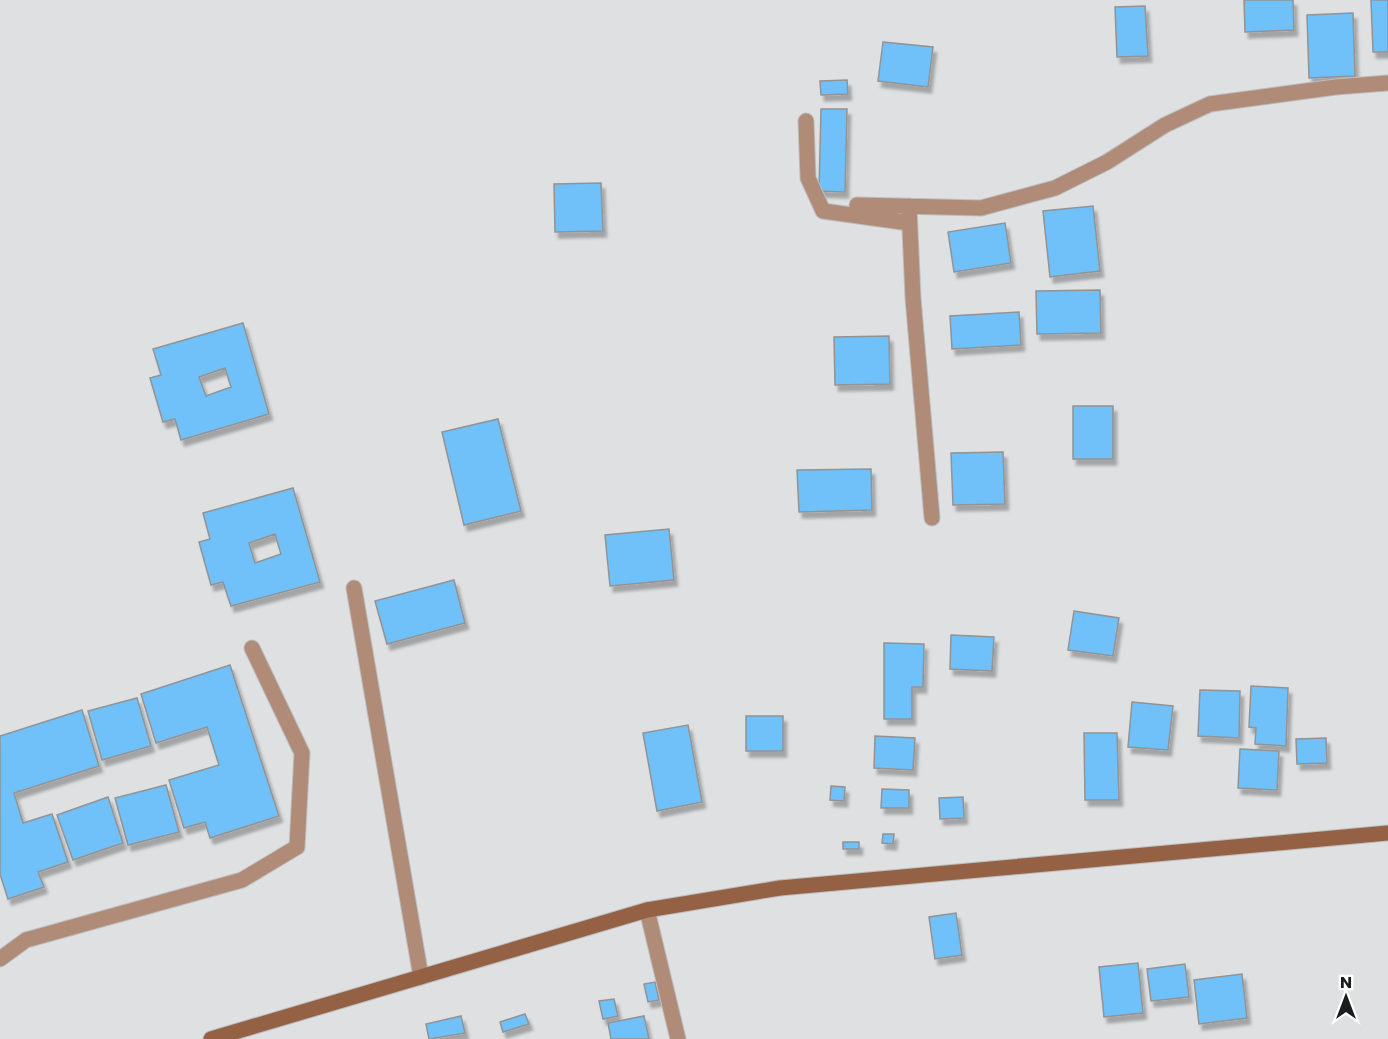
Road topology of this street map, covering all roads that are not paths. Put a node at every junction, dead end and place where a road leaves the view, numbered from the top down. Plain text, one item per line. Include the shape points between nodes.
1 (1388, 83) edge
2 (806, 122) dead end
3 (856, 205) dead end
4 (909, 206) junction
5 (909, 223) junction
6 (932, 518) dead end
7 (354, 588) dead end
8 (252, 648) dead end
9 (1388, 833) edge
10 (647, 910) junction
11 (0, 959) edge
12 (420, 977) junction
13 (211, 1039) edge
14 (678, 1039) edge

1 - 4 street via 1210,104 1055,188 981,208
2 - 5 street via 808,178 823,211
3 - 4 street
4 - 5 street
5 - 6 street
7 - 12 street
8 - 11 street via 302,753 297,847 242,880 26,940
9 - 10 main road via 780,888
10 - 12 main road
10 - 14 street
12 - 13 main road

